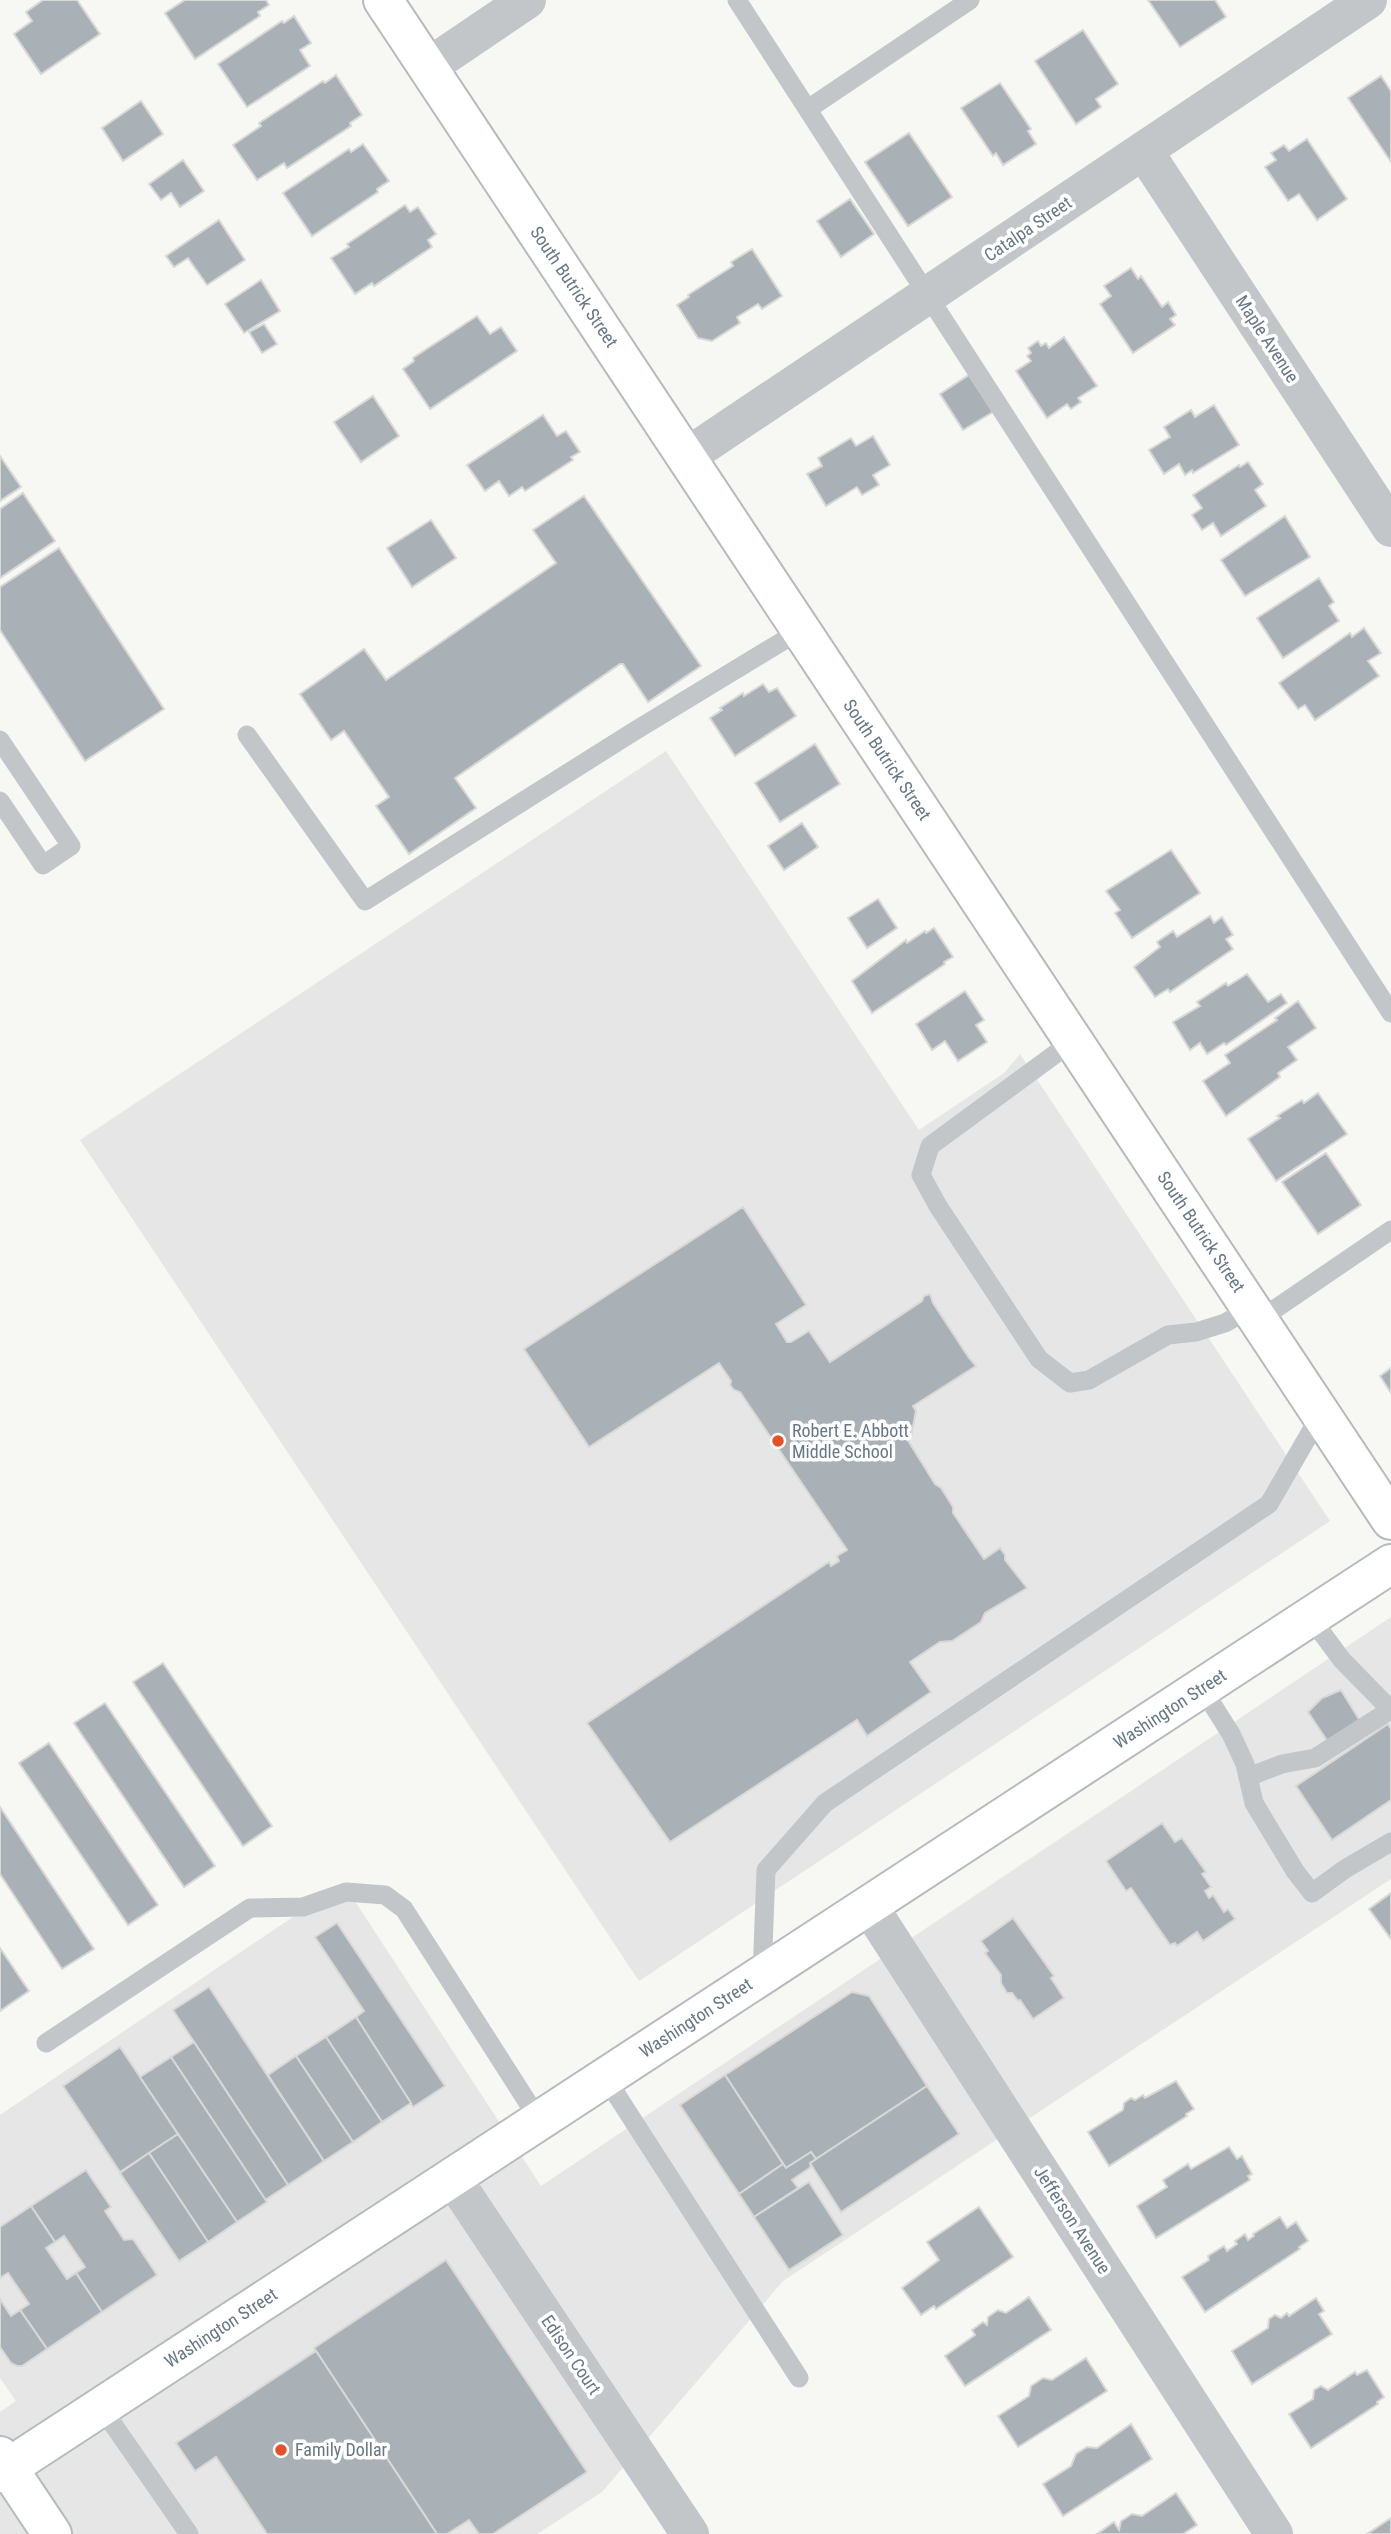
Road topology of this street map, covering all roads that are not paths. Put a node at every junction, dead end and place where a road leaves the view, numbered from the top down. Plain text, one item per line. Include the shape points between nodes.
1 (383, 0) edge
2 (527, 0) edge
3 (737, 0) edge
4 (970, 0) edge
5 (1368, 0) edge
6 (428, 67) junction
7 (808, 109) junction
8 (1143, 151) junction
9 (928, 295) junction
10 (687, 457) junction
11 (1391, 528) edge
12 (801, 630) junction
13 (247, 735) dead end
14 (0, 740) edge
15 (0, 801) edge
16 (1391, 1013) edge
17 (1073, 1041) junction
18 (1391, 1230) edge
19 (1255, 1314) junction
20 (1321, 1414) junction
21 (1391, 1520) edge
22 (1391, 1564) edge
23 (1310, 1617) junction
24 (1202, 1688) junction
25 (1391, 1711) edge
26 (1248, 1777) junction
27 (1391, 1842) edge
28 (869, 1906) junction
29 (762, 1975) junction
30 (46, 2043) dead end
31 (605, 2077) junction
32 (539, 2120) junction
33 (452, 2177) junction
34 (799, 2378) dead end
35 (102, 2407) junction
36 (3, 2465) edge
37 (52, 2534) edge
38 (189, 2534) edge
39 (690, 2534) edge
40 (1275, 2534) edge

1 - 6 street, South Butrick Street
2 - 6 street
3 - 7 lane
4 - 7 lane
5 - 8 street, Catalpa Street
6 - 10 street, South Butrick Street
7 - 9 lane
8 - 9 street, Catalpa Street
8 - 11 street, Maple Avenue
9 - 10 street, Catalpa Street
9 - 16 lane
10 - 12 street, South Butrick Street
12 - 13 lane via 365,901
12 - 17 street, South Butrick Street
14 - 15 lane via 71,846 43,865
17 - 19 street, South Butrick Street
17 - 19 lane via 930,1146 921,1175 1039,1359 1070,1382 1089,1380 1168,1335 1196,1332
18 - 19 lane
19 - 20 street, South Butrick Street
20 - 21 street, South Butrick Street
20 - 29 lane via 1269,1504 825,1803 766,1870
22 - 23 street, Washington Street
23 - 24 street, Washington Street
23 - 25 lane via 1342,1660
24 - 26 lane via 1231,1734
24 - 28 street, Washington Street
25 - 26 lane via 1315,1758
26 - 27 lane via 1254,1803 1312,1893
28 - 29 street, Washington Street
28 - 40 street, Jefferson Avenue
29 - 31 street, Washington Street
30 - 32 lane via 250,1908 303,1907 346,1892 384,1895 404,1909
31 - 32 street, Washington Street
31 - 34 lane
32 - 33 street, Washington Street
33 - 35 street, Washington Street
33 - 39 street, Edison Court
35 - 36 street, Washington Street
35 - 38 lane
36 - 37 street

